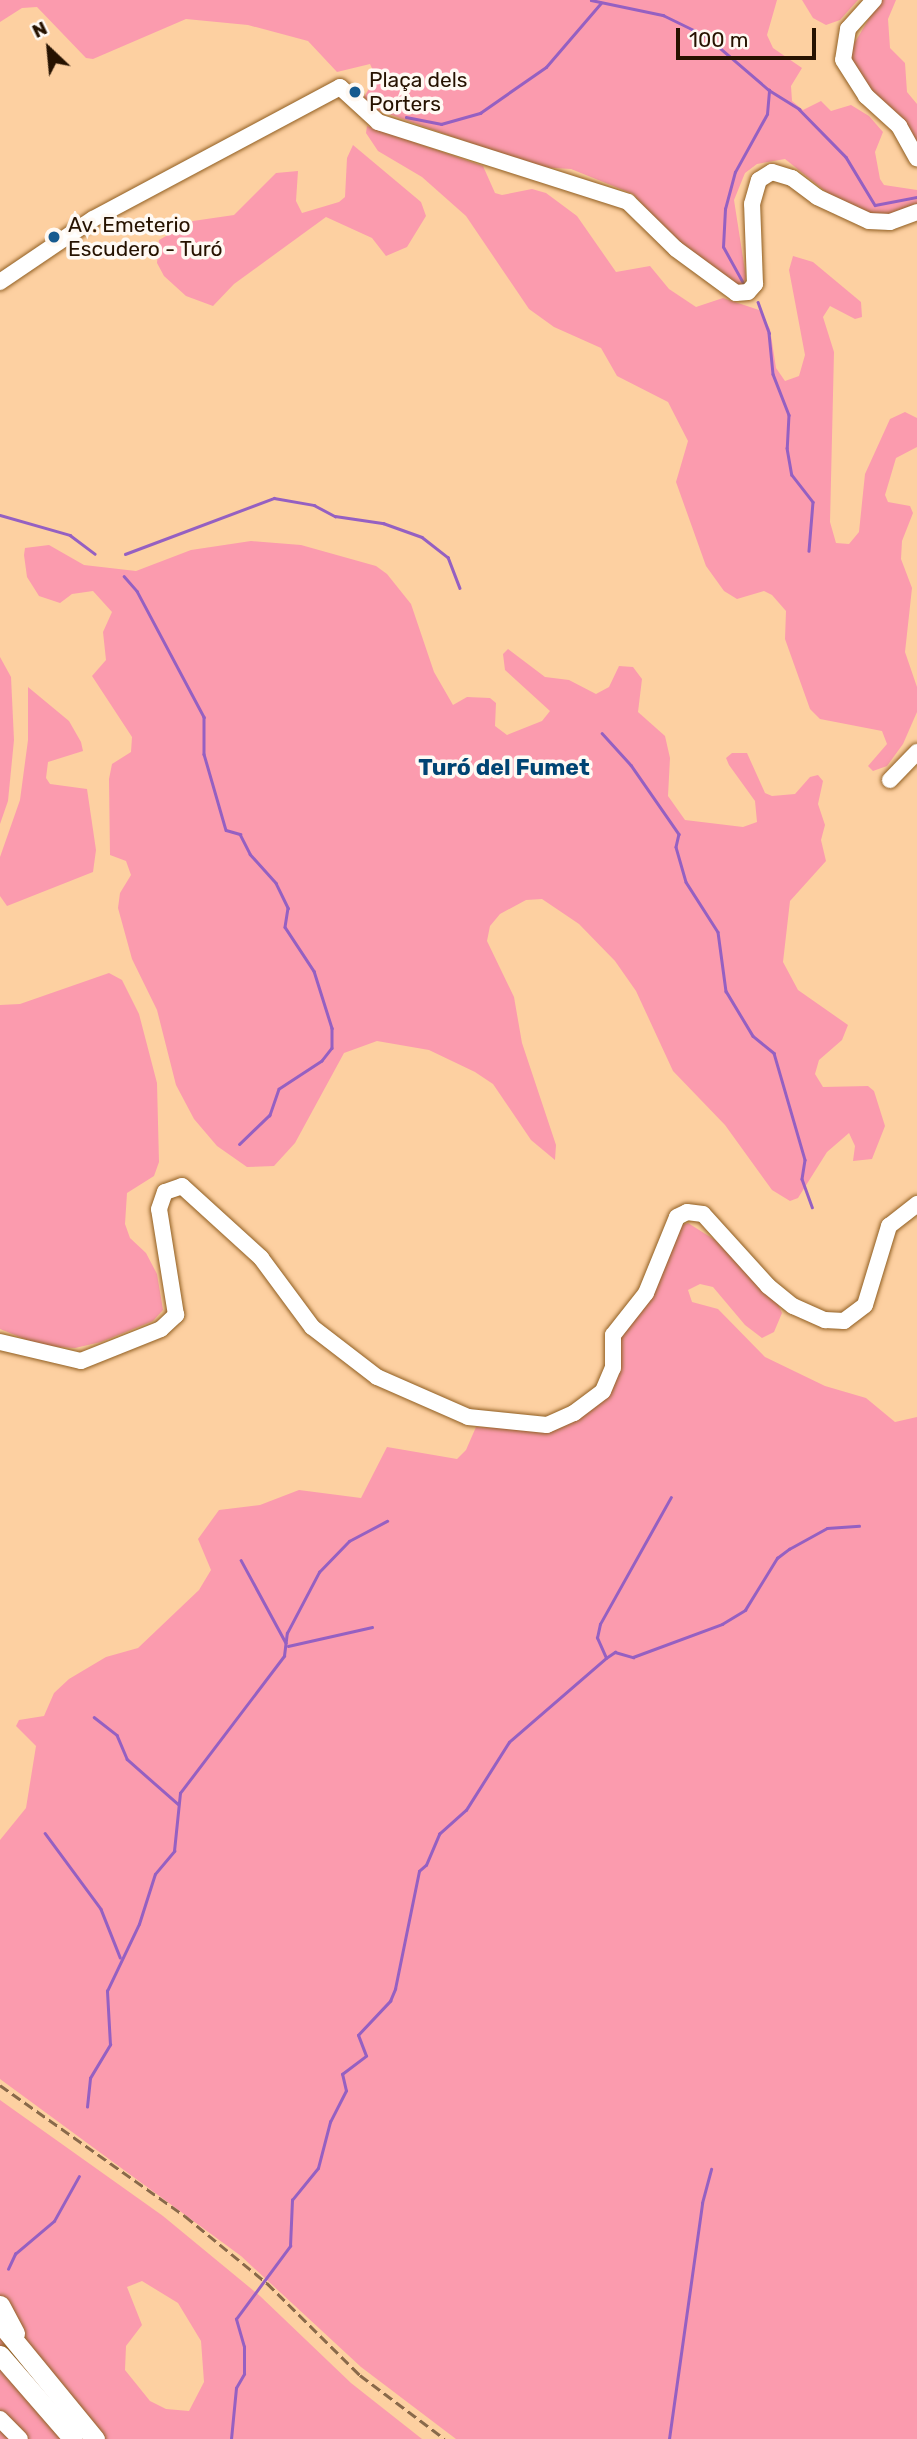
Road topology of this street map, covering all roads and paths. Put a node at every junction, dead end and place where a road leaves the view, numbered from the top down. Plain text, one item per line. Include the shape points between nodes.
1 (874, 0) edge
2 (917, 158) edge
3 (903, 217) edge
4 (0, 282) edge
5 (917, 752) edge
6 (890, 780) dead end
7 (917, 1204) edge
8 (0, 1342) edge
9 (0, 2305) edge
10 (0, 2323) edge
11 (0, 2355) edge
12 (37, 2370) junction
13 (0, 2419) edge
14 (20, 2439) edge
15 (73, 2439) edge
16 (95, 2439) edge

1 - 2 street via 848,29 843,60 866,96 899,126
3 - 4 street via 869,221 817,197 784,174 765,176 756,186 751,212 755,284 748,292 736,293 617,197 512,167 425,134 389,127 367,115 346,91 334,88 93,219
5 - 6 street
7 - 8 street via 888,1226 865,1305 844,1321 825,1320 793,1307 703,1214 687,1212 677,1217 646,1293 613,1335 613,1368 603,1391 574,1413 547,1425 468,1417 377,1377 312,1327 261,1258 181,1186 165,1192 159,1209 176,1315 161,1329 81,1361
9 - 12 highway
10 - 12 highway
11 - 15 highway
12 - 16 highway
13 - 14 street

